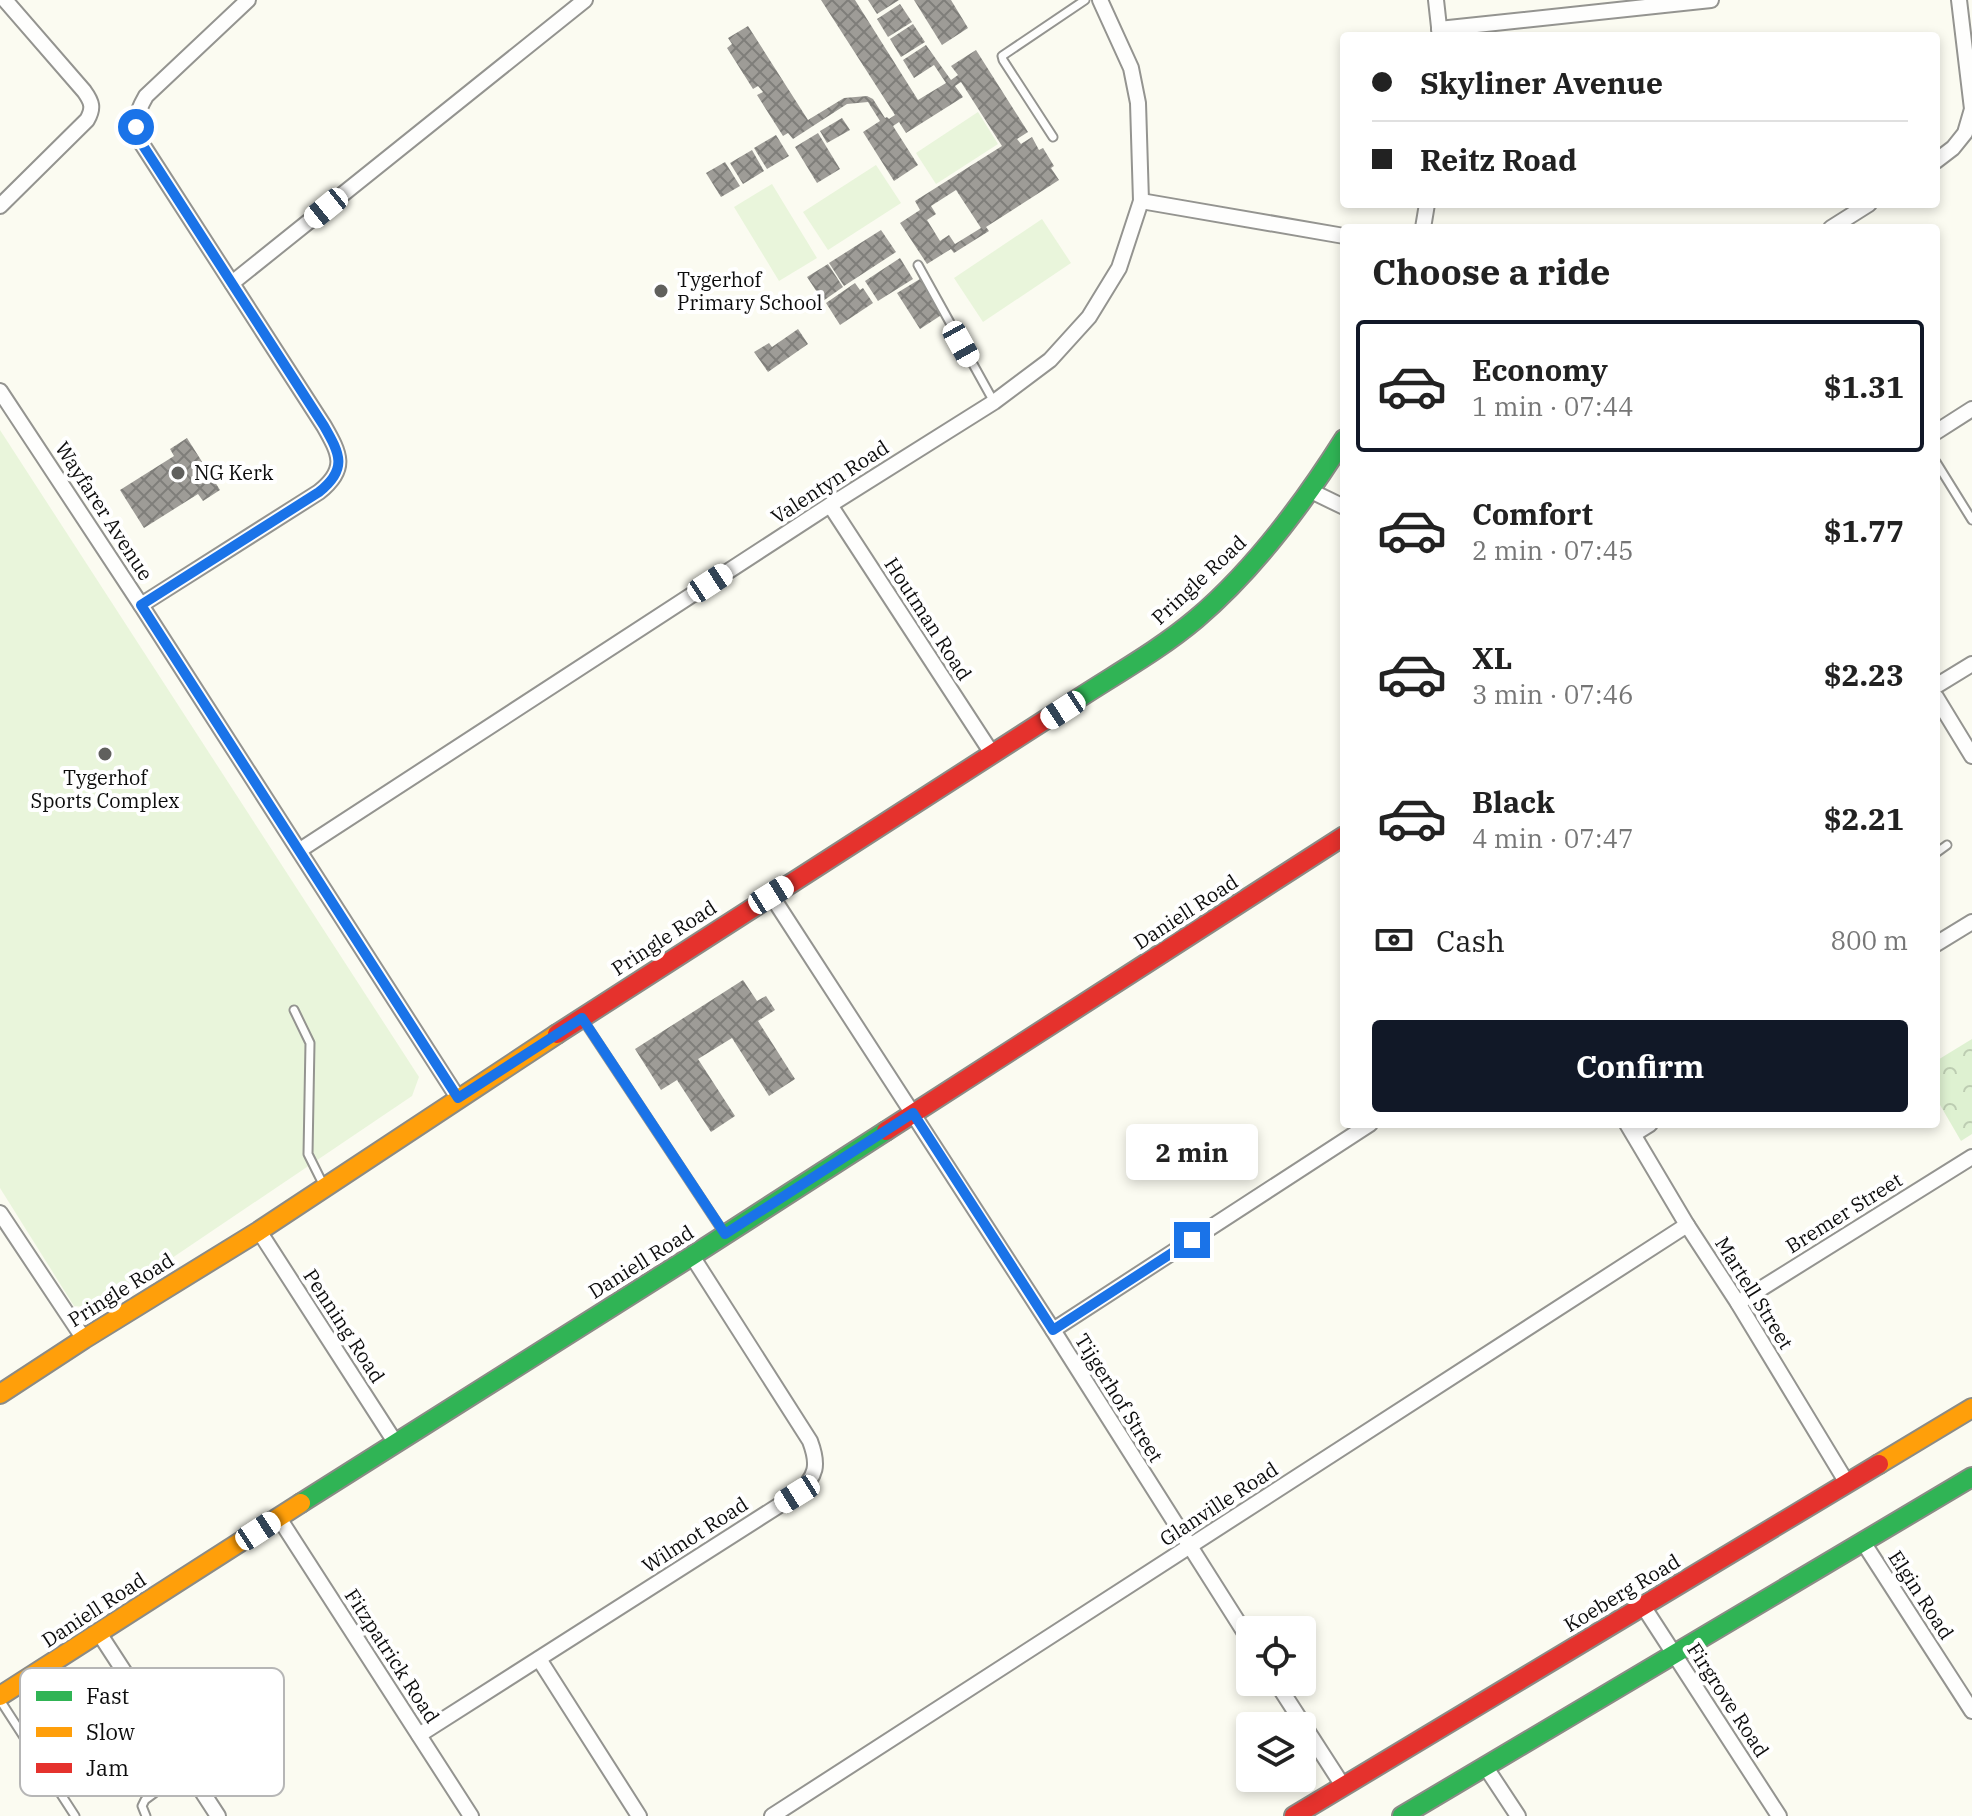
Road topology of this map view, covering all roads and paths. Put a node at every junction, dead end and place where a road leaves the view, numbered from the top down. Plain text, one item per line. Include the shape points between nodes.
1 (5, 0) edge
2 (248, 0) edge
3 (585, 0) edge
4 (1085, 0) edge
5 (1100, 0) edge
6 (1436, 0) edge
7 (1711, 0) edge
8 (1959, 0) edge
9 (1440, 32) edge
10 (1053, 137) dead end
11 (1940, 158) edge
12 (1141, 201) junction
13 (0, 206) edge
14 (1863, 208) edge
15 (1837, 224) edge
16 (1340, 235) edge
17 (918, 265) dead end
18 (232, 283) junction
19 (0, 391) edge
20 (994, 402) junction
21 (1972, 409) edge
22 (1940, 429) edge
23 (1340, 445) edge
24 (1940, 468) edge
25 (1311, 491) junction
26 (830, 505) junction
27 (1340, 505) edge
28 (1972, 520) edge
29 (141, 605) junction
30 (1972, 664) edge
31 (1940, 684) edge
32 (1940, 704) edge
33 (993, 755) junction
34 (1972, 756) edge
35 (1340, 839) edge
36 (1947, 845) dead end
37 (300, 850) junction
38 (1940, 850) edge
39 (771, 895) junction
40 (1972, 922) edge
41 (1940, 942) edge
42 (294, 1010) dead end
43 (582, 1018) junction
44 (458, 1098) junction
45 (913, 1113) junction
46 (1364, 1128) edge
47 (1630, 1129) edge
48 (1972, 1157) edge
49 (325, 1187) junction
50 (0, 1213) edge
51 (1687, 1225) junction
52 (259, 1231) junction
53 (725, 1234) junction
54 (692, 1256) junction
55 (1738, 1303) junction
56 (1053, 1330) junction
57 (84, 1339) junction
58 (0, 1394) edge
59 (1972, 1408) edge
60 (395, 1442) junction
61 (1972, 1477) edge
62 (1847, 1483) junction
63 (279, 1518) junction
64 (1863, 1542) junction
65 (1191, 1547) junction
66 (1643, 1606) junction
67 (1236, 1619) edge
68 (99, 1633) junction
69 (1673, 1653) junction
70 (539, 1659) junction
71 (46, 1668) edge
72 (122, 1668) edge
73 (20, 1685) edge
74 (1285, 1696) edge
75 (0, 1698) edge
76 (1972, 1711) edge
77 (20, 1729) edge
78 (419, 1735) junction
79 (1485, 1766) junction
80 (1343, 1786) junction
81 (62, 1796) edge
82 (150, 1796) edge
83 (205, 1796) edge
84 (75, 1816) edge
85 (146, 1816) edge
86 (218, 1816) edge
87 (471, 1816) edge
88 (639, 1816) edge
89 (772, 1816) edge
90 (1294, 1816) edge
91 (1402, 1816) edge
92 (1518, 1816) edge
93 (1779, 1816) edge

1 - 13 street via 84,91 92,108 87,120
2 - 18 street via 146,96 136,116 142,144
3 - 18 street
4 - 10 lane via 1002,56
5 - 12 street, Valentyn Road via 1131,68 1138,103
6 - 9 street
7 - 9 street
8 - 11 street via 1972,109 1965,133
12 - 16 street
12 - 20 street, Valentyn Road via 1119,268 1089,317 1050,360
14 - 15 street
17 - 20 lane
18 - 29 street via 324,426 339,465 319,492
19 - 29 street, Wayfarer Avenue
20 - 26 street, Valentyn Road
21 - 22 street
23 - 25 street, Pringle Road
24 - 28 lane
25 - 27 street
25 - 33 street, Pringle Road via 1262,552 1196,619
26 - 33 street, Houtman Road
26 - 37 street, Valentyn Road
29 - 37 street, Wayfarer Avenue
30 - 31 street
32 - 34 street
33 - 39 street, Pringle Road
35 - 45 street, Daniell Road
36 - 38 lane
37 - 44 street, Wayfarer Avenue
39 - 43 street, Pringle Road
39 - 45 street, Tijgerhof Street
40 - 41 street
42 - 49 lane via 310,1043 308,1154
43 - 44 street, Pringle Road
43 - 53 lane
44 - 49 street, Pringle Road
45 - 53 street, Daniell Road
45 - 56 street, Tijgerhof Street
46 - 56 street
47 - 51 street, Martell Street
48 - 55 street, Bremer Street
49 - 52 street, Pringle Road
50 - 57 street
51 - 55 street, Martell Street
51 - 65 street, Glanville Road
52 - 57 street, Pringle Road
52 - 60 street, Penning Road
53 - 54 street, Daniell Road
54 - 60 street, Daniell Road
54 - 70 street, Wilmot Road via 810,1441 815,1472 797,1494
55 - 62 street, Martell Street
56 - 65 street, Tijgerhof Street
57 - 58 street, Pringle Road
59 - 62 street, Koeberg Road
60 - 63 street, Daniell Road
61 - 64 street
62 - 66 street, Koeberg Road
63 - 68 street, Daniell Road
63 - 78 street, Fitzpatrick Road
64 - 69 street
64 - 76 street, Elgin Road
65 - 67 street, Tijgerhof Street
65 - 89 street, Glanville Road
66 - 69 street, Firgrove Road
66 - 80 street, Koeberg Road
68 - 71 street, Daniell Road
68 - 72 street
69 - 79 street
69 - 93 street, Firgrove Road
70 - 78 street, Wilmot Road
70 - 88 street
73 - 75 street, Daniell Road
74 - 80 street
75 - 77 lane
78 - 87 street, Fitzpatrick Road
79 - 91 street
79 - 92 street
80 - 90 street, Koeberg Road
81 - 84 lane
82 - 85 lane via 142,1806
83 - 86 street

